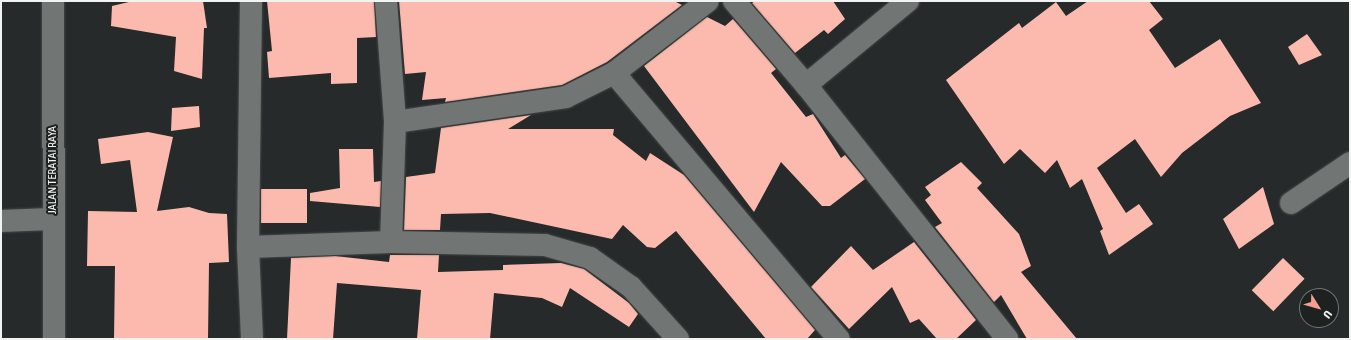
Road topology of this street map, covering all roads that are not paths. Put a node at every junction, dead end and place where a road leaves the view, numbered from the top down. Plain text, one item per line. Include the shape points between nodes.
1 (52, 1) edge
2 (251, 1) edge
3 (386, 1) edge
4 (708, 1) edge
5 (734, 1) edge
6 (908, 1) edge
7 (614, 74) junction
8 (806, 85) junction
9 (395, 122) junction
10 (1350, 163) edge
11 (1291, 203) dead end
12 (53, 219) junction
13 (1, 221) edge
14 (391, 242) junction
15 (248, 247) junction
16 (54, 339) edge
17 (252, 339) edge
18 (678, 339) edge
19 (839, 339) edge
20 (1007, 339) edge

1 - 12 street, JALAN TERATAI RAYA
2 - 15 street
3 - 9 street
4 - 7 street
5 - 8 street
6 - 8 street
7 - 9 street via 566,98
7 - 19 street
8 - 20 street
9 - 14 street
10 - 11 street
12 - 13 street
12 - 16 street, JALAN TERATAI RAYA
14 - 15 street
14 - 18 street via 545,245 590,258 631,288
15 - 17 street

